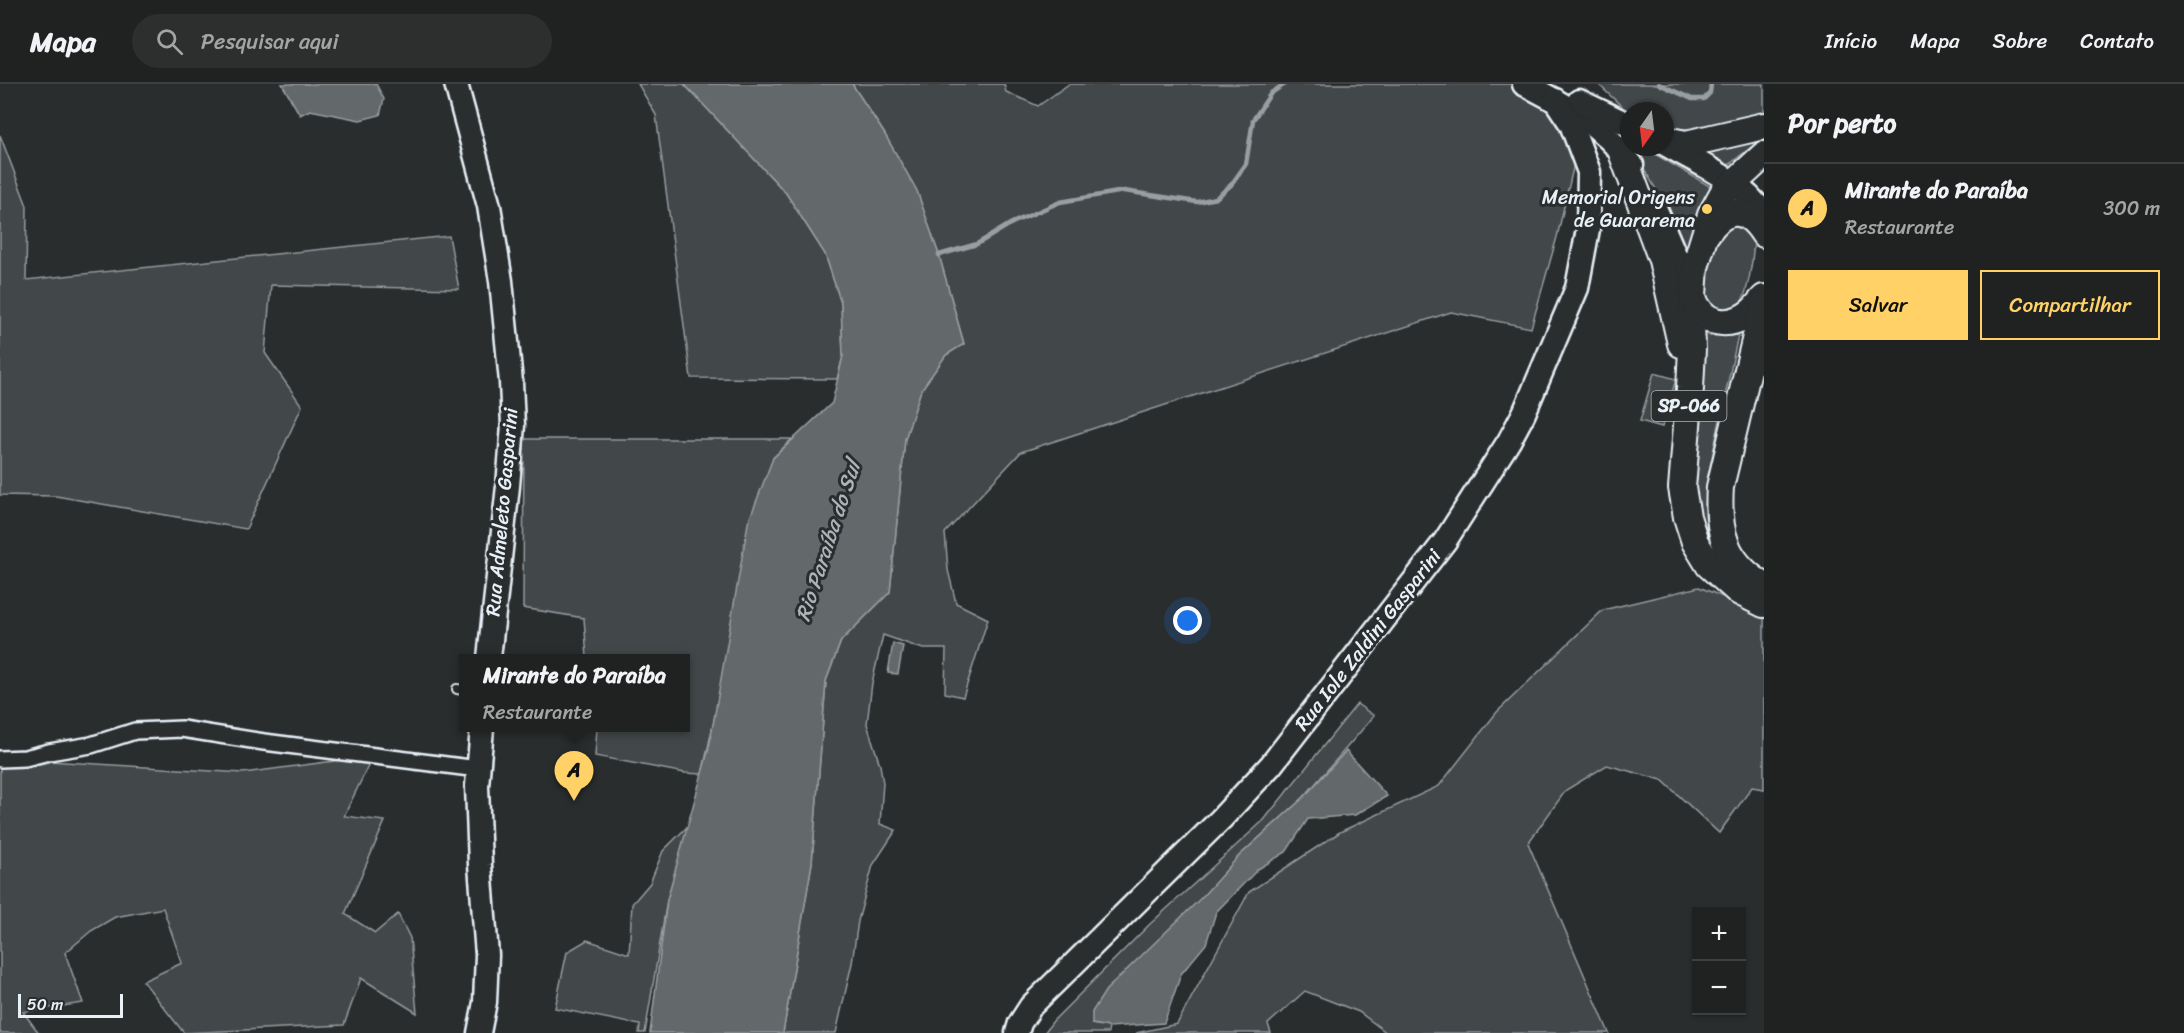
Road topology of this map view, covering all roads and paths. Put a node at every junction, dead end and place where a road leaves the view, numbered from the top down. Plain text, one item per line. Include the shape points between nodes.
1 (456, 84) edge
2 (1524, 84) edge
3 (1549, 92) edge
4 (1620, 120) edge
5 (1764, 126) edge
6 (1674, 143) edge
7 (1674, 148) edge
8 (1620, 149) edge
9 (1620, 150) edge
10 (1764, 155) edge
11 (1623, 156) edge
12 (1626, 156) edge
13 (1589, 172) junction
14 (1732, 183) junction
15 (1764, 216) edge
16 (1764, 234) edge
17 (1701, 244) junction
18 (1693, 297) junction
19 (1764, 298) edge
20 (1764, 303) edge
21 (1690, 388) junction
22 (1764, 586) edge
23 (1764, 604) edge
24 (489, 654) edge
25 (482, 732) edge
26 (0, 759) edge
27 (478, 769) junction
28 (479, 1033) edge
29 (1017, 1033) edge

1 - 24 main road, Rua Admeleto Gasparini via 489,206 511,382 513,425
2 - 3 main road
3 - 4 main road
3 - 8 main road via 1594,124
3 - 13 main road, Rua Iole Zaldini Gasparini via 1571,124
5 - 6 main road via 1686,144
7 - 14 main road
9 - 13 main road via 1597,158
10 - 14 main road, SP-066
11 - 21 main road via 1662,260
12 - 18 main road via 1652,201
13 - 29 main road, Rua Iole Zaldini Gasparini via 1588,229 1577,288 1524,413 1445,541 1271,765 1031,1006
14 - 15 main road via 1754,200
14 - 17 main road, SP-066 via 1711,214
16 - 17 main road via 1749,216 1727,213 1713,224
17 - 18 main road, SP-066
18 - 19 main road via 1706,317 1722,323 1739,320
18 - 21 main road, SP-066
20 - 22 main road, SP-066 via 1720,488 1718,513 1732,556 1743,572
21 - 23 main road, SP-066 via 1682,488 1695,542 1709,565 1738,591
25 - 27 main road
26 - 27 street via 91,745 135,731 182,729
27 - 28 main road via 487,955

